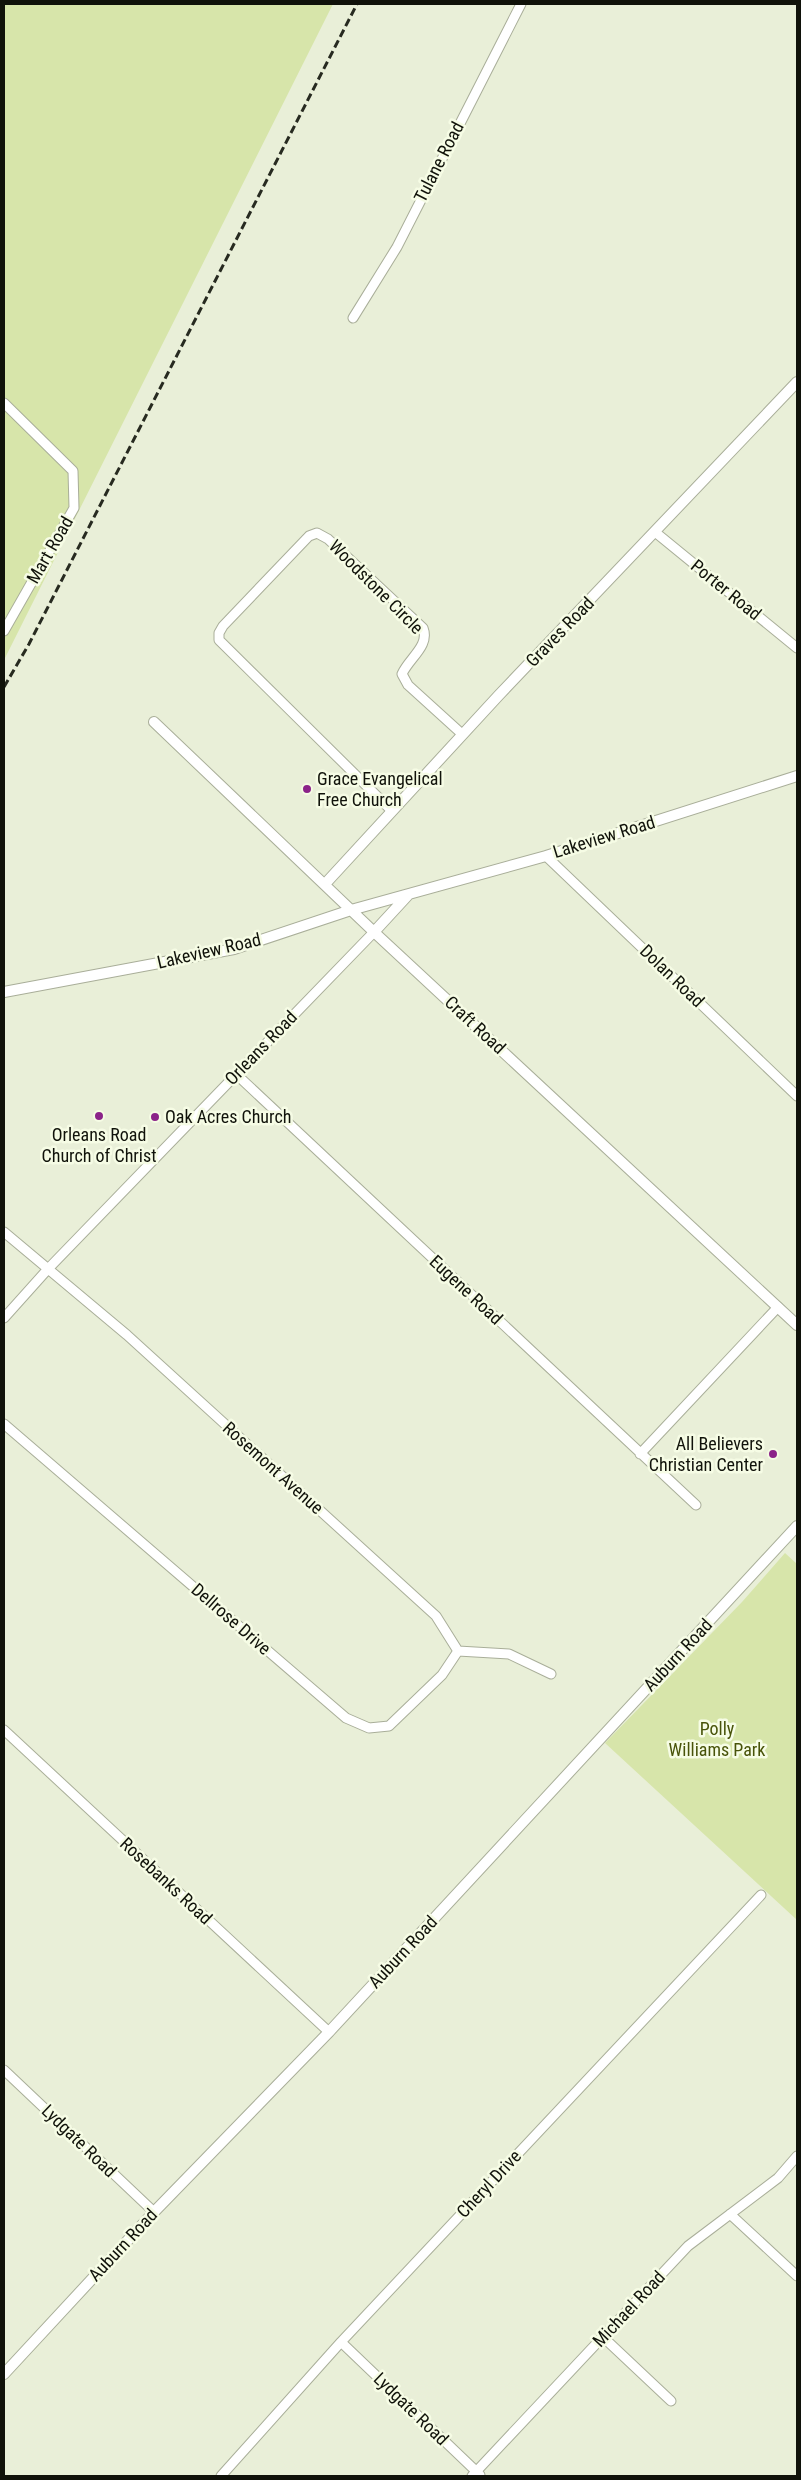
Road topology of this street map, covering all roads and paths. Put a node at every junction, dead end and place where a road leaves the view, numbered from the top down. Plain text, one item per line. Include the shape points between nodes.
1 (521, 4) edge
2 (354, 318) dead end
3 (797, 382) edge
4 (4, 403) edge
5 (655, 532) junction
6 (4, 631) edge
7 (797, 648) edge
8 (154, 722) dead end
9 (462, 734) junction
10 (797, 776) edge
11 (391, 810) junction
12 (546, 856) junction
13 (325, 884) junction
14 (410, 894) junction
15 (351, 910) junction
16 (374, 932) junction
17 (4, 992) edge
18 (236, 1074) junction
19 (797, 1096) edge
20 (4, 1232) edge
21 (47, 1270) junction
22 (778, 1307) junction
23 (4, 1318) edge
24 (797, 1326) edge
25 (4, 1424) edge
26 (640, 1454) junction
27 (696, 1505) dead end
28 (797, 1526) edge
29 (458, 1651) junction
30 (550, 1674) dead end
31 (4, 1730) edge
32 (761, 1895) dead end
33 (329, 2032) junction
34 (4, 2070) edge
35 (797, 2156) edge
36 (154, 2212) junction
37 (730, 2214) junction
38 (797, 2276) edge
39 (603, 2337) junction
40 (341, 2342) junction
41 (4, 2374) edge
42 (671, 2401) dead end
43 (476, 2475) edge
44 (221, 2476) edge

1 - 2 street, Tulane Road via 397,247
3 - 5 street, Graves Road
4 - 6 street, Mart Road via 73,471 74,508
5 - 7 street, Porter Road
5 - 9 street, Graves Road
8 - 13 street, Craft Road
9 - 11 street, Graves Road
9 - 11 street, Woodstone Circle via 408,685 402,674 424,643 423,628 328,539 316,532 309,536 222,626 219,640
10 - 12 street, Lakeview Road
11 - 13 street, Graves Road
12 - 14 street, Lakeview Road
12 - 19 street, Dolan Road
13 - 15 street, Craft Road
14 - 15 street, Lakeview Road
14 - 16 street
15 - 16 street, Craft Road
15 - 17 street, Lakeview Road via 234,949
16 - 18 street, Orleans Road
16 - 22 street, Craft Road
18 - 21 street, Orleans Road
18 - 26 street, Eugene Road
20 - 21 street, Rosemont Avenue
21 - 23 street, Orleans Road
21 - 29 street, Rosemont Avenue via 127,1335 436,1616
22 - 24 street, Craft Road
22 - 26 street
25 - 29 street, Dellrose Drive via 346,1718 369,1728 389,1726 442,1675
26 - 27 street, Eugene Road
28 - 33 street, Auburn Road
29 - 30 street via 509,1654
31 - 33 street, Rosebanks Road
32 - 40 street, Cheryl Drive
33 - 36 street, Auburn Road
34 - 36 street, Lydgate Road
35 - 37 street, Michael Road via 778,2178
36 - 41 street, Auburn Road
37 - 38 street
37 - 39 street, Michael Road via 688,2246
39 - 42 street
39 - 43 street, Michael Road
40 - 43 street, Lydgate Road
40 - 44 street, Cheryl Drive

